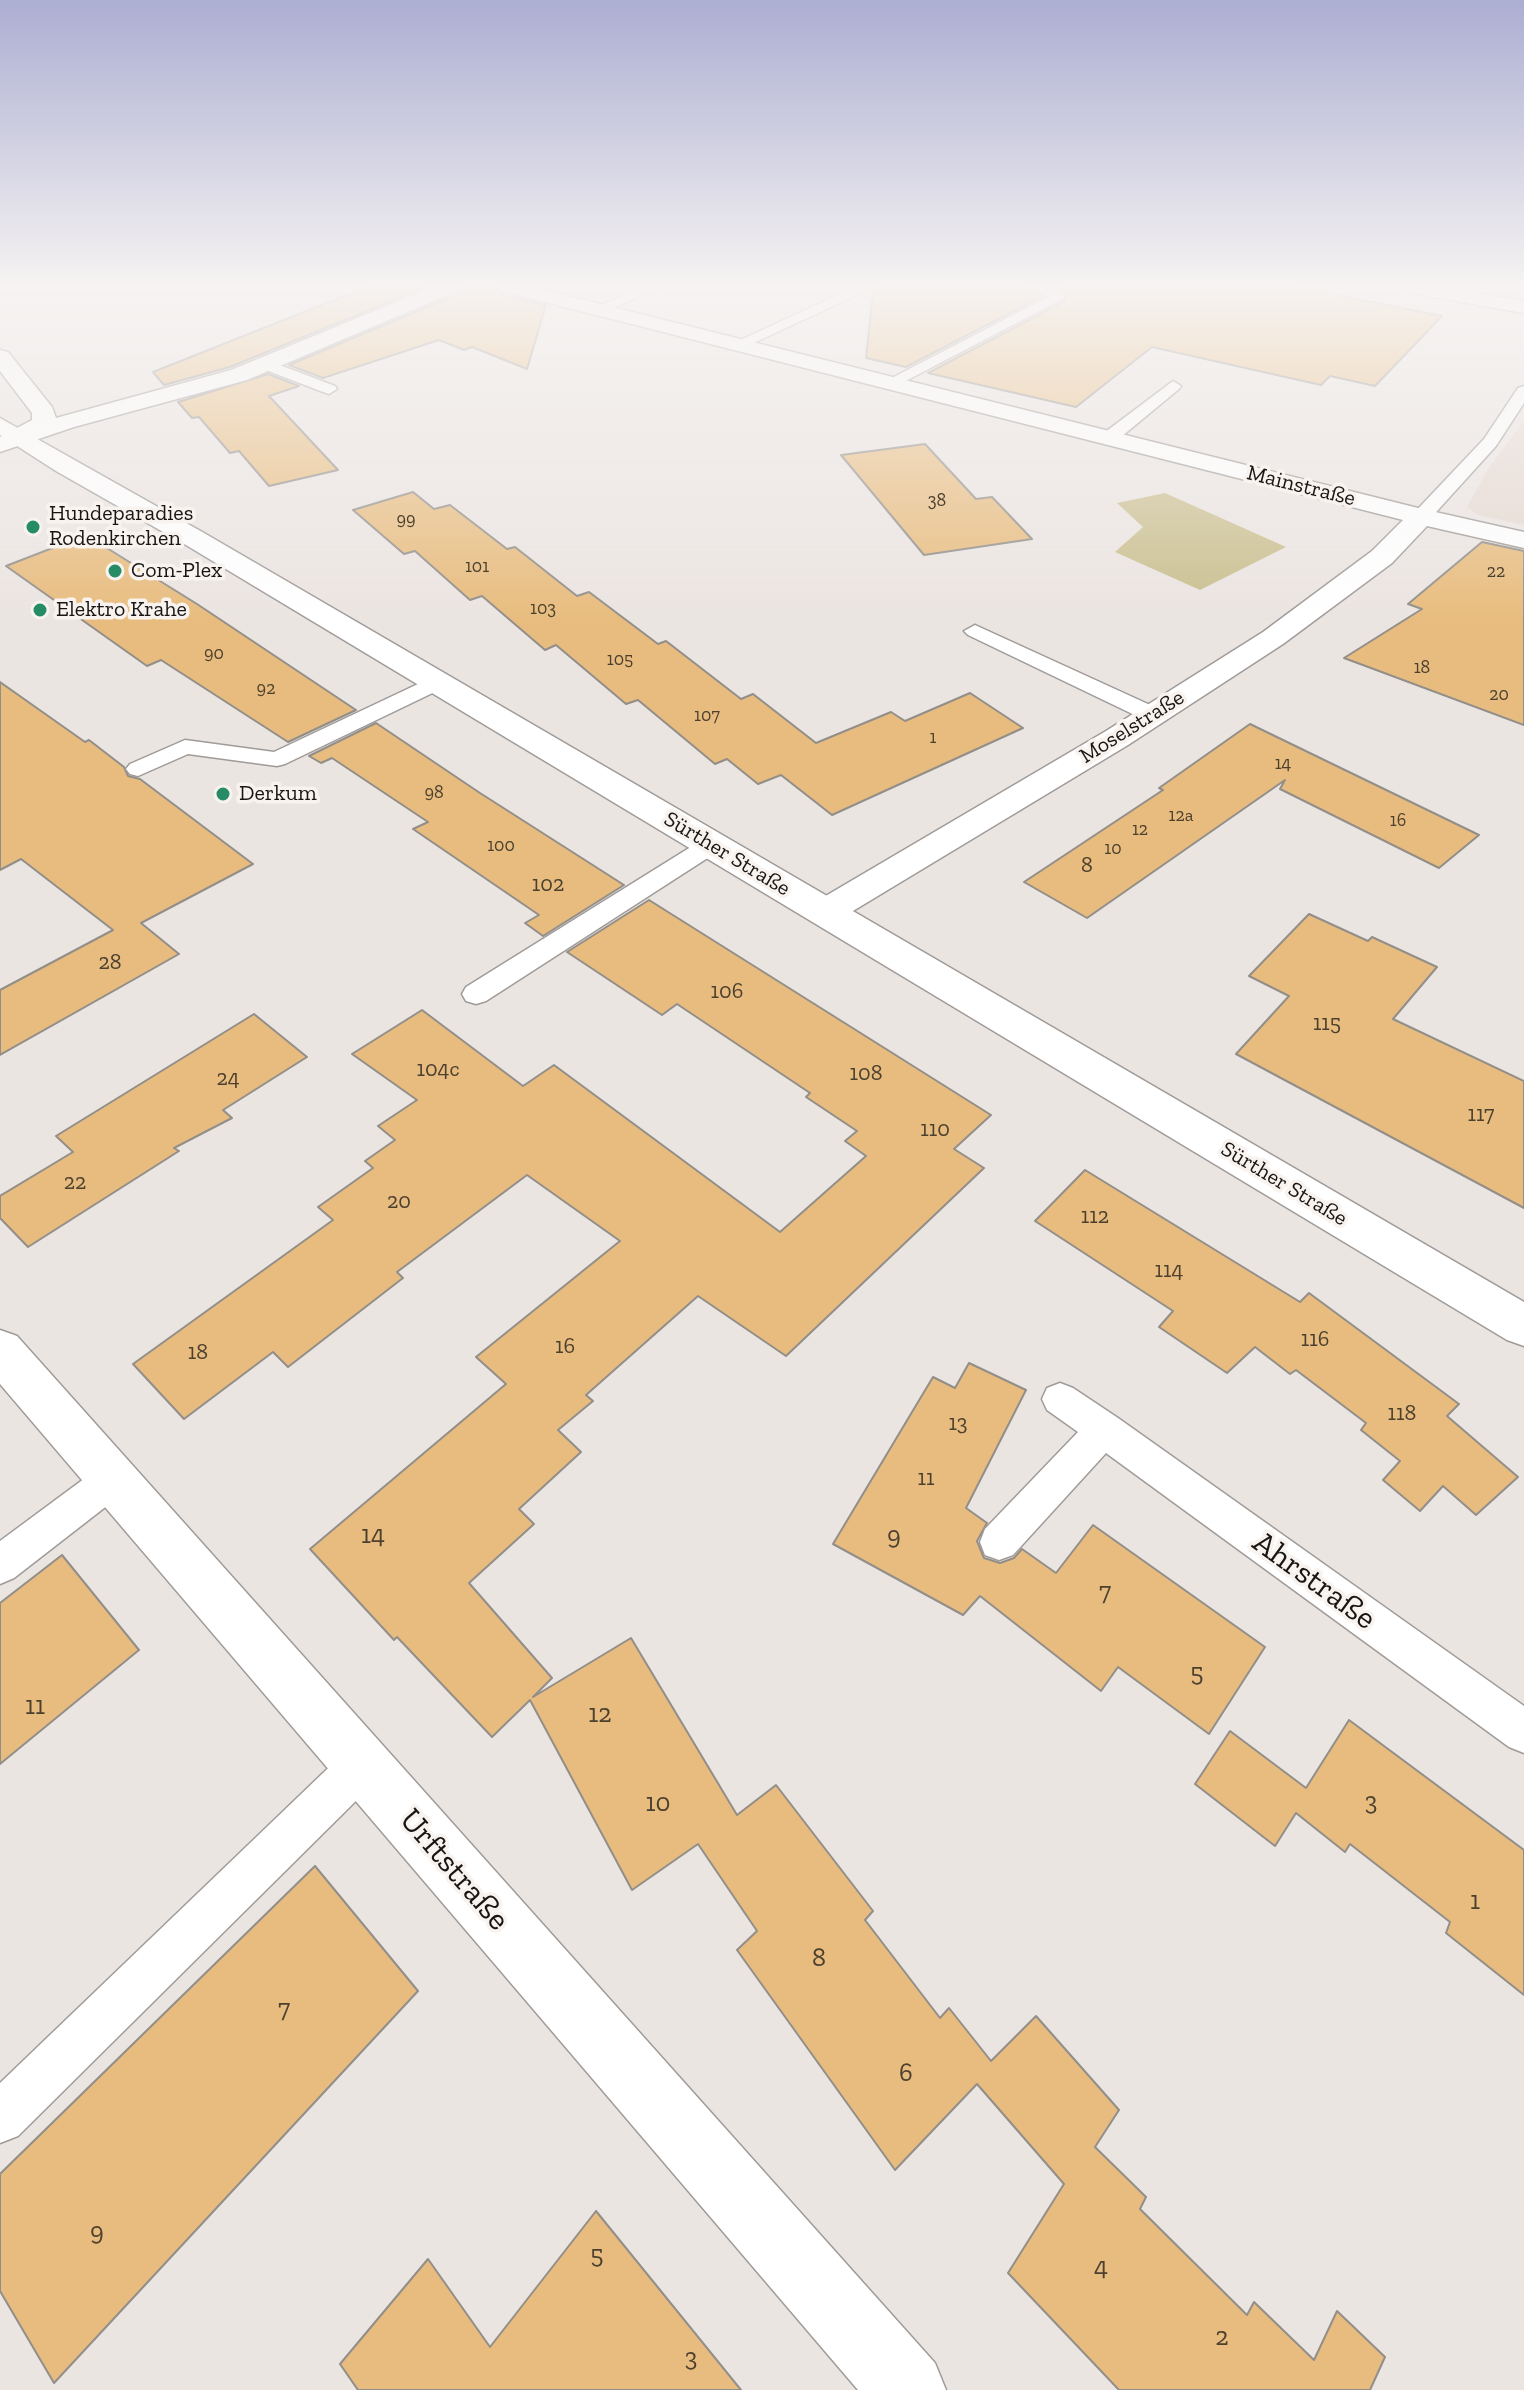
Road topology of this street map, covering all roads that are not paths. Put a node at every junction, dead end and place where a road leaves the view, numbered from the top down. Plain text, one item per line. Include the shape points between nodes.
1 (33, 399) edge
2 (156, 399) edge
3 (958, 399) edge
4 (1158, 399) edge
5 (1519, 399) edge
6 (7, 436) edge
7 (1110, 437) junction
8 (1421, 517) junction
9 (1524, 540) edge
10 (975, 631) dead end
11 (437, 682) junction
12 (1153, 715) junction
13 (138, 769) dead end
14 (711, 845) junction
15 (825, 912) junction
16 (476, 994) dead end
17 (1524, 1326) edge
18 (0, 1350) edge
19 (1060, 1399) dead end
20 (1105, 1429) junction
21 (113, 1479) junction
22 (999, 1542) dead end
23 (0, 1565) edge
24 (1524, 1732) edge
25 (362, 1765) junction
26 (0, 2118) edge
27 (908, 2390) edge

1 - 6 street via 44,412 44,423
2 - 6 street
3 - 7 street, Mainstraße
4 - 7 lane
5 - 8 lane via 1490,442
6 - 11 street, Sürther Straße
7 - 8 street, Mainstraße
8 - 9 street, Mainstraße
8 - 12 street, Moselstraße via 1382,557 1273,638
10 - 12 lane
11 - 13 lane via 277,759 185,747
11 - 14 street, Sürther Straße
12 - 15 street, Moselstraße
14 - 15 street, Sürther Straße
14 - 16 lane
15 - 17 street, Sürther Straße
18 - 21 street, Urftstraße
19 - 20 lane, Ahrstraße
20 - 22 lane
20 - 24 lane, Ahrstraße
21 - 23 lane
21 - 25 street, Urftstraße
25 - 26 lane
25 - 27 street, Urftstraße

